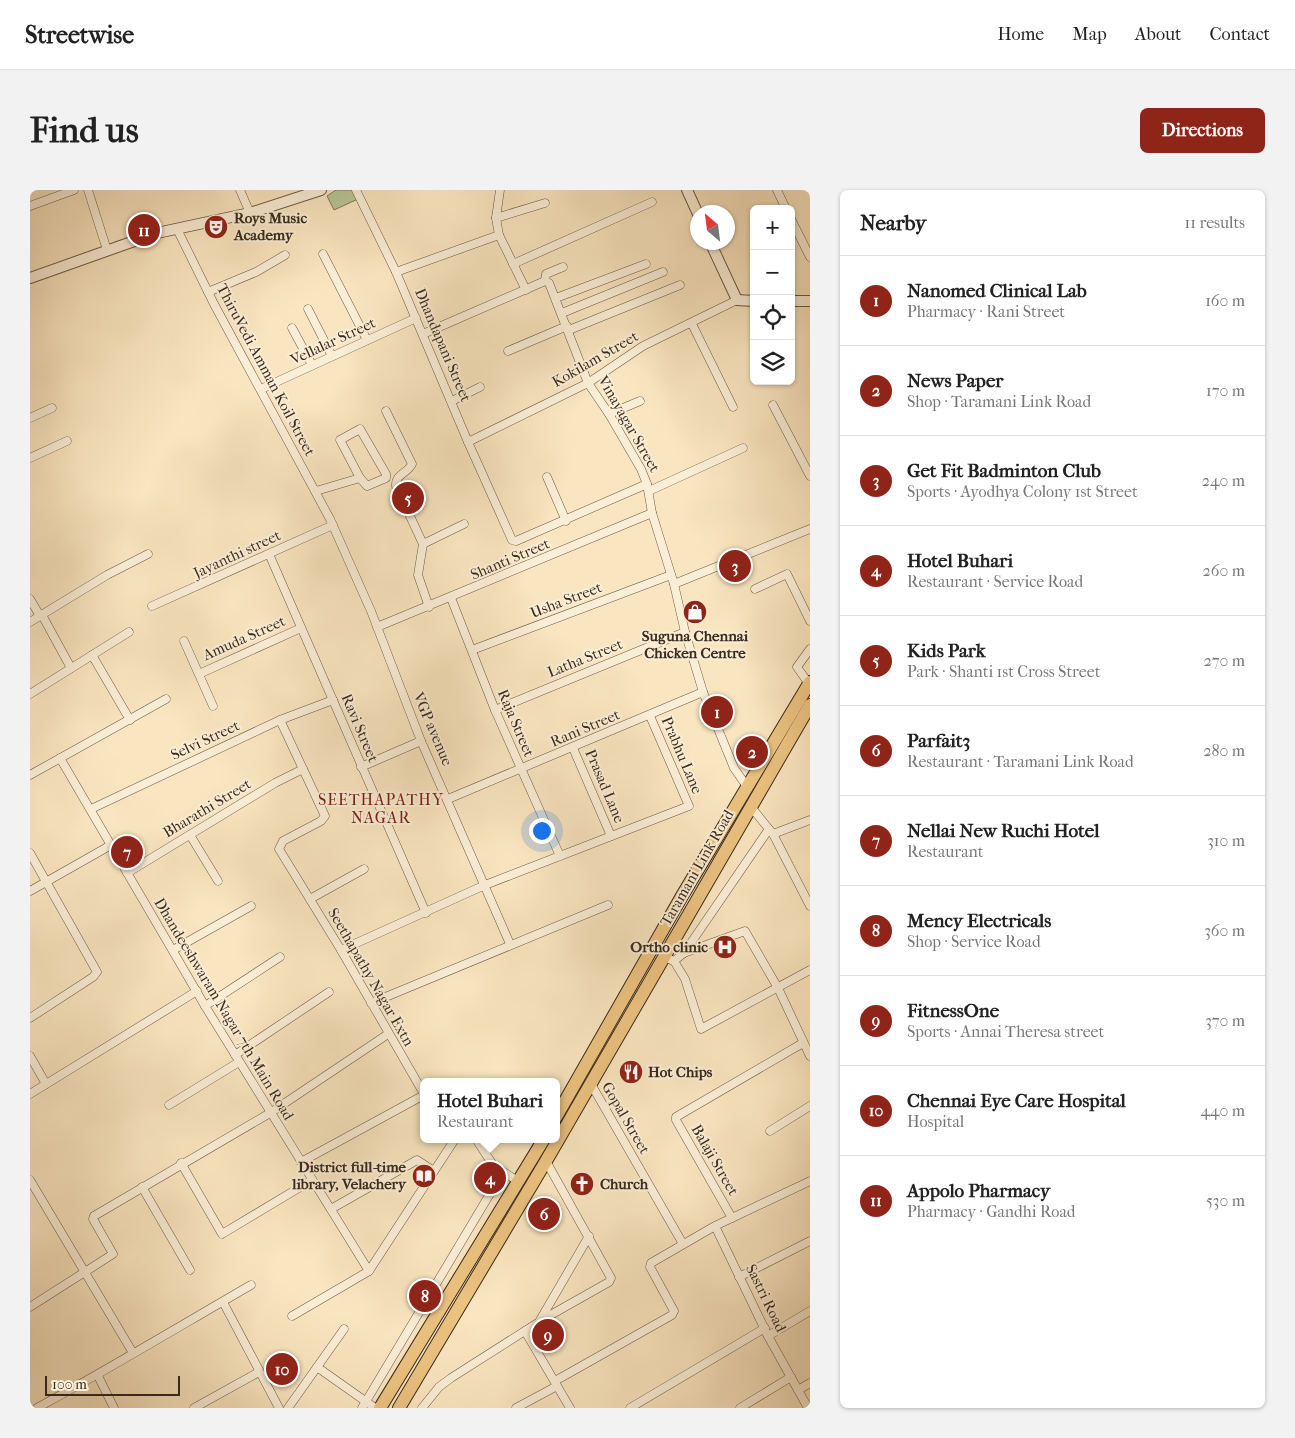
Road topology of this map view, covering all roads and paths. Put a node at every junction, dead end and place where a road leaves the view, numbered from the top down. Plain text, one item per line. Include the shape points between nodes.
1 (74, 190) edge
2 (88, 190) edge
3 (240, 190) edge
4 (321, 190) edge
5 (356, 190) edge
6 (500, 190) edge
7 (687, 190) edge
8 (777, 190) edge
9 (652, 202) dead end
10 (545, 203) dead end
11 (694, 205) edge
12 (784, 205) edge
13 (30, 206) edge
14 (250, 213) junction
15 (496, 218) junction
16 (795, 227) edge
17 (176, 229) junction
18 (499, 235) junction
19 (108, 250) junction
20 (714, 250) edge
21 (323, 254) dead end
22 (285, 255) dead end
23 (810, 257) edge
24 (513, 264) junction
25 (646, 264) dead end
26 (563, 266) dead end
27 (396, 272) junction
28 (662, 272) dead end
29 (30, 278) edge
30 (545, 281) junction
31 (680, 285) dead end
32 (526, 290) junction
33 (208, 292) junction
34 (556, 298) junction
35 (737, 300) junction
36 (750, 300) edge
37 (795, 301) edge
38 (810, 301) edge
39 (308, 309) dead end
40 (562, 312) junction
41 (416, 318) junction
42 (692, 324) junction
43 (292, 328) dead end
44 (568, 328) junction
45 (423, 334) junction
46 (367, 340) junction
47 (508, 351) dead end
48 (332, 356) junction
49 (312, 365) junction
50 (588, 382) junction
51 (480, 387) dead end
52 (261, 389) junction
53 (452, 401) junction
54 (640, 401) dead end
55 (773, 405) dead end
56 (52, 408) dead end
57 (733, 408) dead end
58 (386, 411) dead end
59 (609, 414) junction
60 (30, 418) edge
61 (67, 440) dead end
62 (468, 442) junction
63 (743, 448) dead end
64 (30, 458) edge
65 (810, 476) edge
66 (547, 477) dead end
67 (360, 478) junction
68 (648, 487) junction
69 (316, 491) junction
70 (652, 513) junction
71 (566, 521) junction
72 (464, 524) dead end
73 (333, 525) junction
74 (810, 529) edge
75 (422, 544) junction
76 (148, 554) dead end
77 (268, 554) junction
78 (671, 575) junction
79 (674, 584) junction
80 (755, 589) dead end
81 (451, 598) junction
82 (30, 599) edge
83 (152, 606) dead end
84 (429, 607) junction
85 (41, 615) junction
86 (810, 621) edge
87 (30, 622) edge
88 (377, 627) junction
89 (302, 628) junction
90 (129, 632) dead end
91 (685, 632) junction
92 (184, 641) dead end
93 (810, 649) edge
94 (472, 650) junction
95 (92, 655) junction
96 (72, 668) junction
97 (199, 674) junction
98 (810, 683) edge
99 (703, 692) junction
100 (30, 694) edge
101 (166, 700) dead end
102 (333, 700) junction
103 (810, 705) edge
104 (213, 706) dead end
105 (495, 710) junction
106 (650, 716) junction
107 (130, 720) junction
108 (280, 720) junction
109 (422, 741) junction
110 (573, 748) junction
111 (60, 758) junction
112 (361, 767) junction
113 (303, 769) junction
114 (521, 769) junction
115 (30, 775) edge
116 (748, 788) junction
117 (448, 799) junction
118 (751, 807) junction
119 (91, 809) junction
120 (810, 820) edge
121 (771, 831) junction
122 (190, 835) junction
123 (611, 836) junction
124 (110, 845) junction
125 (30, 853) edge
126 (560, 856) junction
127 (364, 869) dead end
128 (127, 873) junction
129 (218, 881) dead end
130 (46, 882) junction
131 (485, 885) junction
132 (30, 891) edge
133 (310, 900) junction
134 (608, 905) dead end
135 (251, 906) dead end
136 (810, 906) edge
137 (426, 913) junction
138 (665, 928) junction
139 (678, 935) junction
140 (510, 944) junction
141 (173, 950) junction
142 (340, 950) junction
143 (684, 953) junction
144 (280, 957) dead end
145 (669, 959) junction
146 (810, 970) edge
147 (778, 988) junction
148 (196, 991) junction
149 (329, 992) dead end
150 (370, 1003) junction
151 (205, 1006) junction
152 (30, 1018) edge
153 (388, 1034) junction
154 (803, 1043) junction
155 (235, 1055) junction
156 (30, 1056) edge
157 (810, 1056) edge
158 (239, 1062) junction
159 (46, 1084) junction
160 (590, 1084) junction
161 (420, 1088) edge
162 (30, 1094) edge
163 (420, 1097) edge
164 (169, 1105) dead end
165 (810, 1106) edge
166 (560, 1110) edge
167 (270, 1113) junction
168 (770, 1131) dead end
169 (560, 1136) edge
170 (452, 1143) edge
171 (479, 1143) edge
172 (542, 1143) edge
173 (556, 1143) edge
174 (546, 1161) junction
175 (301, 1162) junction
176 (181, 1163) junction
177 (434, 1170) junction
178 (503, 1172) junction
179 (30, 1180) edge
180 (312, 1180) junction
181 (810, 1181) edge
182 (519, 1182) junction
183 (142, 1187) junction
184 (33, 1192) edge
185 (331, 1209) junction
186 (732, 1218) junction
187 (716, 1226) junction
188 (589, 1236) junction
189 (810, 1241) edge
190 (683, 1244) junction
191 (190, 1270) dead end
192 (369, 1271) junction
193 (86, 1272) junction
194 (739, 1277) junction
195 (251, 1285) dead end
196 (222, 1302) junction
197 (30, 1307) edge
198 (810, 1312) edge
199 (292, 1316) dead end
200 (539, 1322) junction
201 (344, 1328) dead end
202 (526, 1331) junction
203 (766, 1332) junction
204 (133, 1352) junction
205 (317, 1367) junction
206 (260, 1372) junction
207 (98, 1376) junction
208 (791, 1377) junction
209 (556, 1383) junction
210 (810, 1383) edge
211 (798, 1390) junction
212 (390, 1392) junction
213 (364, 1404) edge
214 (405, 1406) edge
215 (37, 1408) edge
216 (114, 1408) edge
217 (194, 1408) edge
218 (279, 1408) edge
219 (288, 1408) edge
220 (375, 1408) edge
221 (380, 1408) edge
222 (422, 1408) edge
223 (516, 1408) edge
224 (570, 1408) edge
225 (630, 1408) edge
226 (740, 1408) edge
227 (808, 1408) edge

1 - 13 street
2 - 19 street
3 - 14 street
4 - 14 street
5 - 27 street, Dhandapani Street
6 - 15 street
7 - 11 street
8 - 12 street
9 - 24 street
10 - 15 street
14 - 17 street
15 - 18 street
16 - 23 street
17 - 19 street
17 - 33 street, ThiruVedi Amman Koil Street
18 - 24 street
18 - 27 street
19 - 29 street
20 - 35 street
21 - 46 street
22 - 33 street via 256,272
24 - 32 street
25 - 34 street
26 - 30 street via 546,274
27 - 41 street, Dhandapani Street
28 - 40 street
30 - 32 street
30 - 34 street, Vinayagar Street
31 - 44 street
32 - 45 street
33 - 52 street, ThiruVedi Amman Koil Street
34 - 40 street, Vinayagar Street
35 - 36 street
35 - 42 street, Kokilam Street
37 - 38 street
39 - 48 street
40 - 44 street, Vinayagar Street
41 - 45 street, Dhandapani Street
41 - 46 street, Vellalar Street
42 - 50 street, Kokilam Street via 643,346
42 - 57 street
43 - 49 street
44 - 47 street
44 - 50 street, Vinayagar Street
45 - 53 street, Dhandapani Street
46 - 48 street, Vellalar Street
48 - 49 street, Vellalar Street
49 - 52 street, Vellalar Street
50 - 59 street, Vinayagar Street
50 - 62 street, Kokilam Street
51 - 53 street
52 - 69 street, ThiruVedi Amman Koil Street
53 - 62 street, Dhandapani Street
54 - 59 street
55 - 65 street
56 - 60 street
58 - 75 street via 412,464 396,481 396,486
59 - 68 street, Vinayagar Street via 642,469
61 - 64 street
62 - 71 street, Dhandapani Street via 512,539 516,541
63 - 68 street
66 - 71 street
67 - 67 street via 367,486 387,476 360,429 340,440
67 - 69 street
68 - 70 street, Vinayagar Street
68 - 71 street
69 - 73 street, ThiruVedi Amman Koil Street
70 - 78 street, Vinayagar Street
70 - 81 street, Shanti Street
72 - 75 street
73 - 77 street, Jayanthi street
73 - 88 street, VGP avenue
74 - 79 street
75 - 84 street via 418,575
76 - 85 street via 107,574
77 - 83 street, Jayanthi street
77 - 89 street, Ravi Street
78 - 79 street, Vinayagar Street
78 - 94 street, Usha Street
79 - 91 street, Vinayagar Street
80 - 86 street via 787,574
81 - 84 street, Shanti Street
81 - 94 street, Raja Street
82 - 85 street
84 - 88 street, Shanti Street
85 - 87 street
85 - 96 street
88 - 109 street, VGP avenue
89 - 97 street, Amuda Street
89 - 102 street, Ravi Street
90 - 95 street
91 - 99 street, Vinayagar Street
91 - 105 street, Latha Street
92 - 97 street
93 - 98 street via 797,667
94 - 105 street, Raja Street
95 - 96 street
95 - 107 street
96 - 100 street
97 - 104 street
98 - 116 main road, Taramani Link Road
99 - 106 street, Rani Street
99 - 116 street, Vinayagar Street via 734,768
101 - 107 street
102 - 108 street, Selvi Street
102 - 112 street, Ravi Street
103 - 118 main road, Taramani Link Road
105 - 114 street, Raja Street
106 - 110 street, Rani Street
106 - 123 street, Prabhu Lane via 689,806
107 - 111 street
108 - 113 street
108 - 119 street, Selvi Street
109 - 112 street
109 - 117 street, VGP avenue
110 - 114 street, Rani Street
110 - 123 street, Prasad Lane
111 - 115 street
111 - 119 street, Dhandeeshwaram Nagar 7th Main Road
112 - 137 street, Ravi Street
113 - 122 street, Bharathi Street
113 - 133 street, Seethapathy Nagar Extn via 325,816 280,844 279,849
114 - 117 street, Rani Street
114 - 126 street, Raja Street
116 - 138 main road, Taramani Link Road
117 - 131 street, VGP avenue
118 - 121 street
118 - 139 main road, Taramani Link Road
119 - 124 street, Dhandeeshwaram Nagar 7th Main Road
120 - 121 street
121 - 136 street
121 - 143 street
122 - 128 street, Bharathi Street
122 - 129 street
123 - 126 street
124 - 128 street, Dhandeeshwaram Nagar 7th Main Road
124 - 130 street
125 - 130 street
126 - 131 street
127 - 133 street
128 - 141 street, Dhandeeshwaram Nagar 7th Main Road
130 - 132 street
130 - 152 street via 97,974
131 - 137 street
131 - 140 street, VGP avenue
133 - 142 street, Seethapathy Nagar Extn
134 - 140 street
135 - 141 street
137 - 142 street
138 - 139 main road
138 - 166 main road, Taramani Link Road
139 - 145 main road, Taramani Link Road
140 - 150 street
141 - 148 street, Dhandeeshwaram Nagar 7th Main Road
142 - 150 street, Seethapathy Nagar Extn
143 - 145 street
143 - 147 street via 746,931
144 - 151 street
145 - 147 street via 685,979 701,1029
145 - 160 main road, Taramani Link Road
146 - 147 street
147 - 154 street
148 - 151 street, Dhandeeshwaram Nagar 7th Main Road
148 - 159 street
149 - 155 street
150 - 153 street, Seethapathy Nagar Extn
151 - 155 street, Dhandeeshwaram Nagar 7th Main Road
153 - 161 street, Seethapathy Nagar Extn
153 - 167 street
154 - 157 street
154 - 186 street, Balaji Street via 676,1117
155 - 158 street, Dhandeeshwaram Nagar 7th Main Road
156 - 159 street
158 - 164 street
158 - 167 street, Dhandeeshwaram Nagar 7th Main Road
159 - 162 street
160 - 169 main road, Taramani Link Road
160 - 190 street, Gopal Street
163 - 175 street
165 - 168 street
167 - 175 street, Dhandeeshwaram Nagar 7th Main Road
167 - 176 street
170 - 177 street
171 - 178 street via 493,1165
172 - 182 main road
173 - 174 main road, Taramani Link Road
174 - 188 street
174 - 214 main road, Taramani Link Road
175 - 180 street, Dhandeeshwaram Nagar 7th Main Road
176 - 180 street via 222,1234
176 - 183 street
177 - 185 street via 417,1160
177 - 192 street
178 - 182 street
178 - 213 street
179 - 184 street
180 - 185 street, Dhandeeshwaram Nagar 7th Main Road
181 - 186 street
182 - 212 main road
183 - 191 street
183 - 193 street via 94,1216 113,1254
184 - 193 street
185 - 192 street, Dhandeeshwaram Nagar 7th Main Road
186 - 187 street
187 - 190 street
187 - 194 street, Sastri Road
188 - 200 street
188 - 200 street via 611,1279
189 - 194 street
190 - 209 street via 650,1265 673,1308 672,1316
192 - 199 street
193 - 197 street
193 - 204 street
194 - 203 street, Sastri Road
195 - 196 street
196 - 204 street
196 - 206 street
198 - 203 street
200 - 202 street
201 - 205 street
202 - 209 street
202 - 222 street via 451,1378
203 - 208 street, Sastri Road
203 - 225 street
204 - 207 street
205 - 213 street
205 - 219 street
206 - 217 street
206 - 218 street
207 - 215 street
207 - 216 street
208 - 211 street, Sastri Road
208 - 226 street
209 - 223 street
209 - 224 street
210 - 211 street
211 - 227 street, Sastri Road
212 - 214 main road
212 - 221 main road
213 - 220 street

